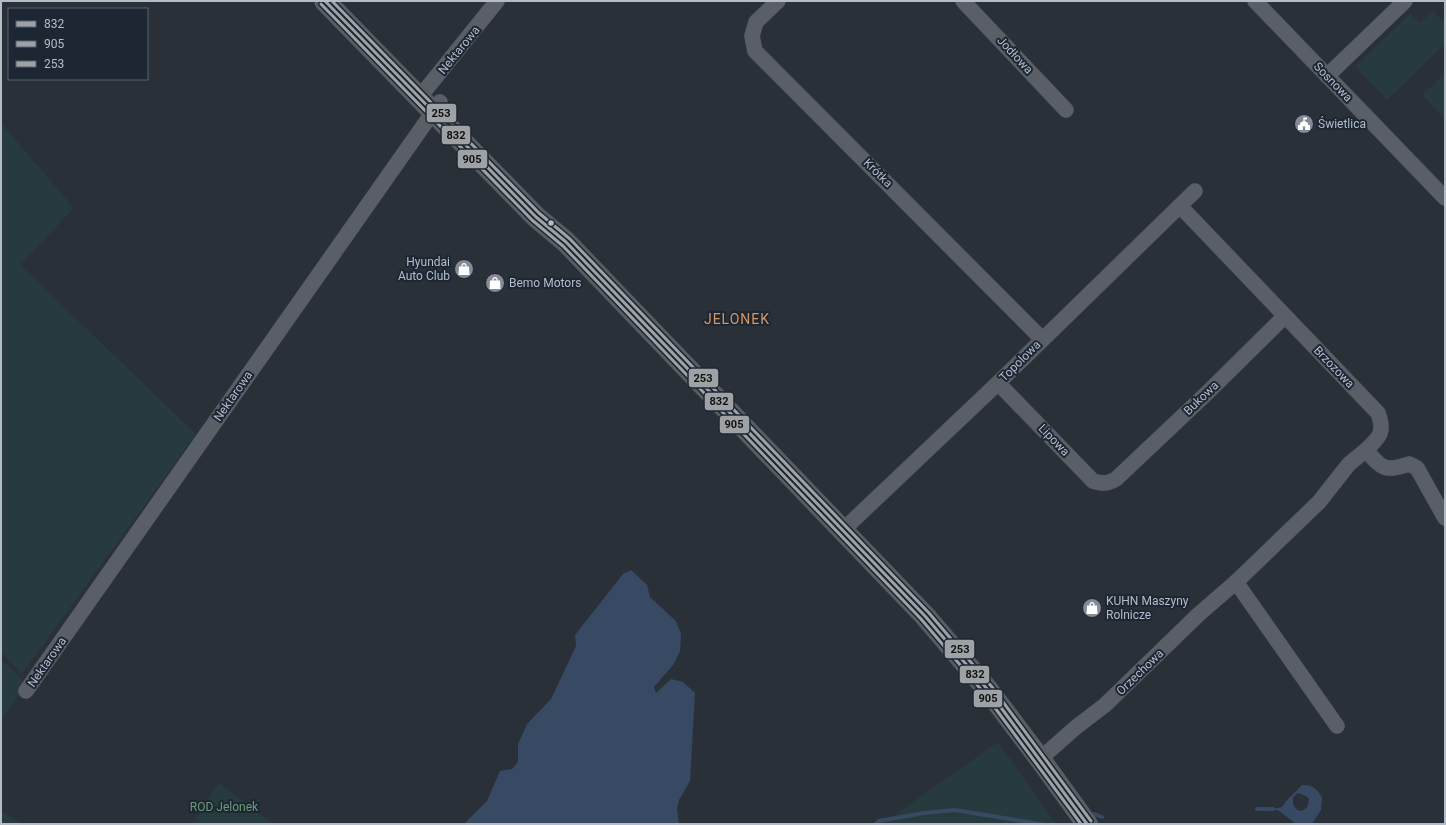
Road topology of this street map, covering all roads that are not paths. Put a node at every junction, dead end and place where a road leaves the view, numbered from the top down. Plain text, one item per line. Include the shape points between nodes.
1 (325, 1) edge
2 (342, 1) edge
3 (497, 1) edge
4 (778, 1) edge
5 (963, 1) edge
6 (1255, 1) edge
7 (1405, 1) edge
8 (1327, 76) junction
9 (430, 100) junction
10 (1066, 110) dead end
11 (1194, 191) dead end
12 (1445, 198) edge
13 (1180, 206) junction
14 (1285, 316) junction
15 (1042, 339) junction
16 (998, 383) junction
17 (1366, 450) junction
18 (1116, 479) joint
19 (1445, 518) edge
20 (843, 530) junction
21 (1236, 582) junction
22 (26, 691) dead end
23 (1337, 726) dead end
24 (1040, 759) junction
25 (1087, 824) edge

1 - 9 main road
2 - 9 main road
3 - 9 street, Nektarowa
4 - 15 street, Krótka via 756,22 752,36 755,51
5 - 10 street, Jodłowa
6 - 8 street, Sosnowa
7 - 8 street
8 - 12 street, Sosnowa
9 - 20 main road via 536,217 566,242
9 - 22 street, Nektarowa
11 - 13 street, Topolowa
13 - 14 street, Brzozowa
13 - 15 street, Topolowa
14 - 17 street, Brzozowa via 1378,413 1381,432
14 - 18 street, Bukowa
15 - 16 street, Topolowa
16 - 18 street, Lipowa via 1094,481 1102,484
16 - 20 street, Topolowa
17 - 19 street via 1377,463 1386,468 1409,464 1417,468
17 - 21 street, Orzechowa via 1349,464 1319,502
20 - 24 main road via 958,653
21 - 23 street
21 - 24 street, Orzechowa via 1105,705
24 - 25 main road

